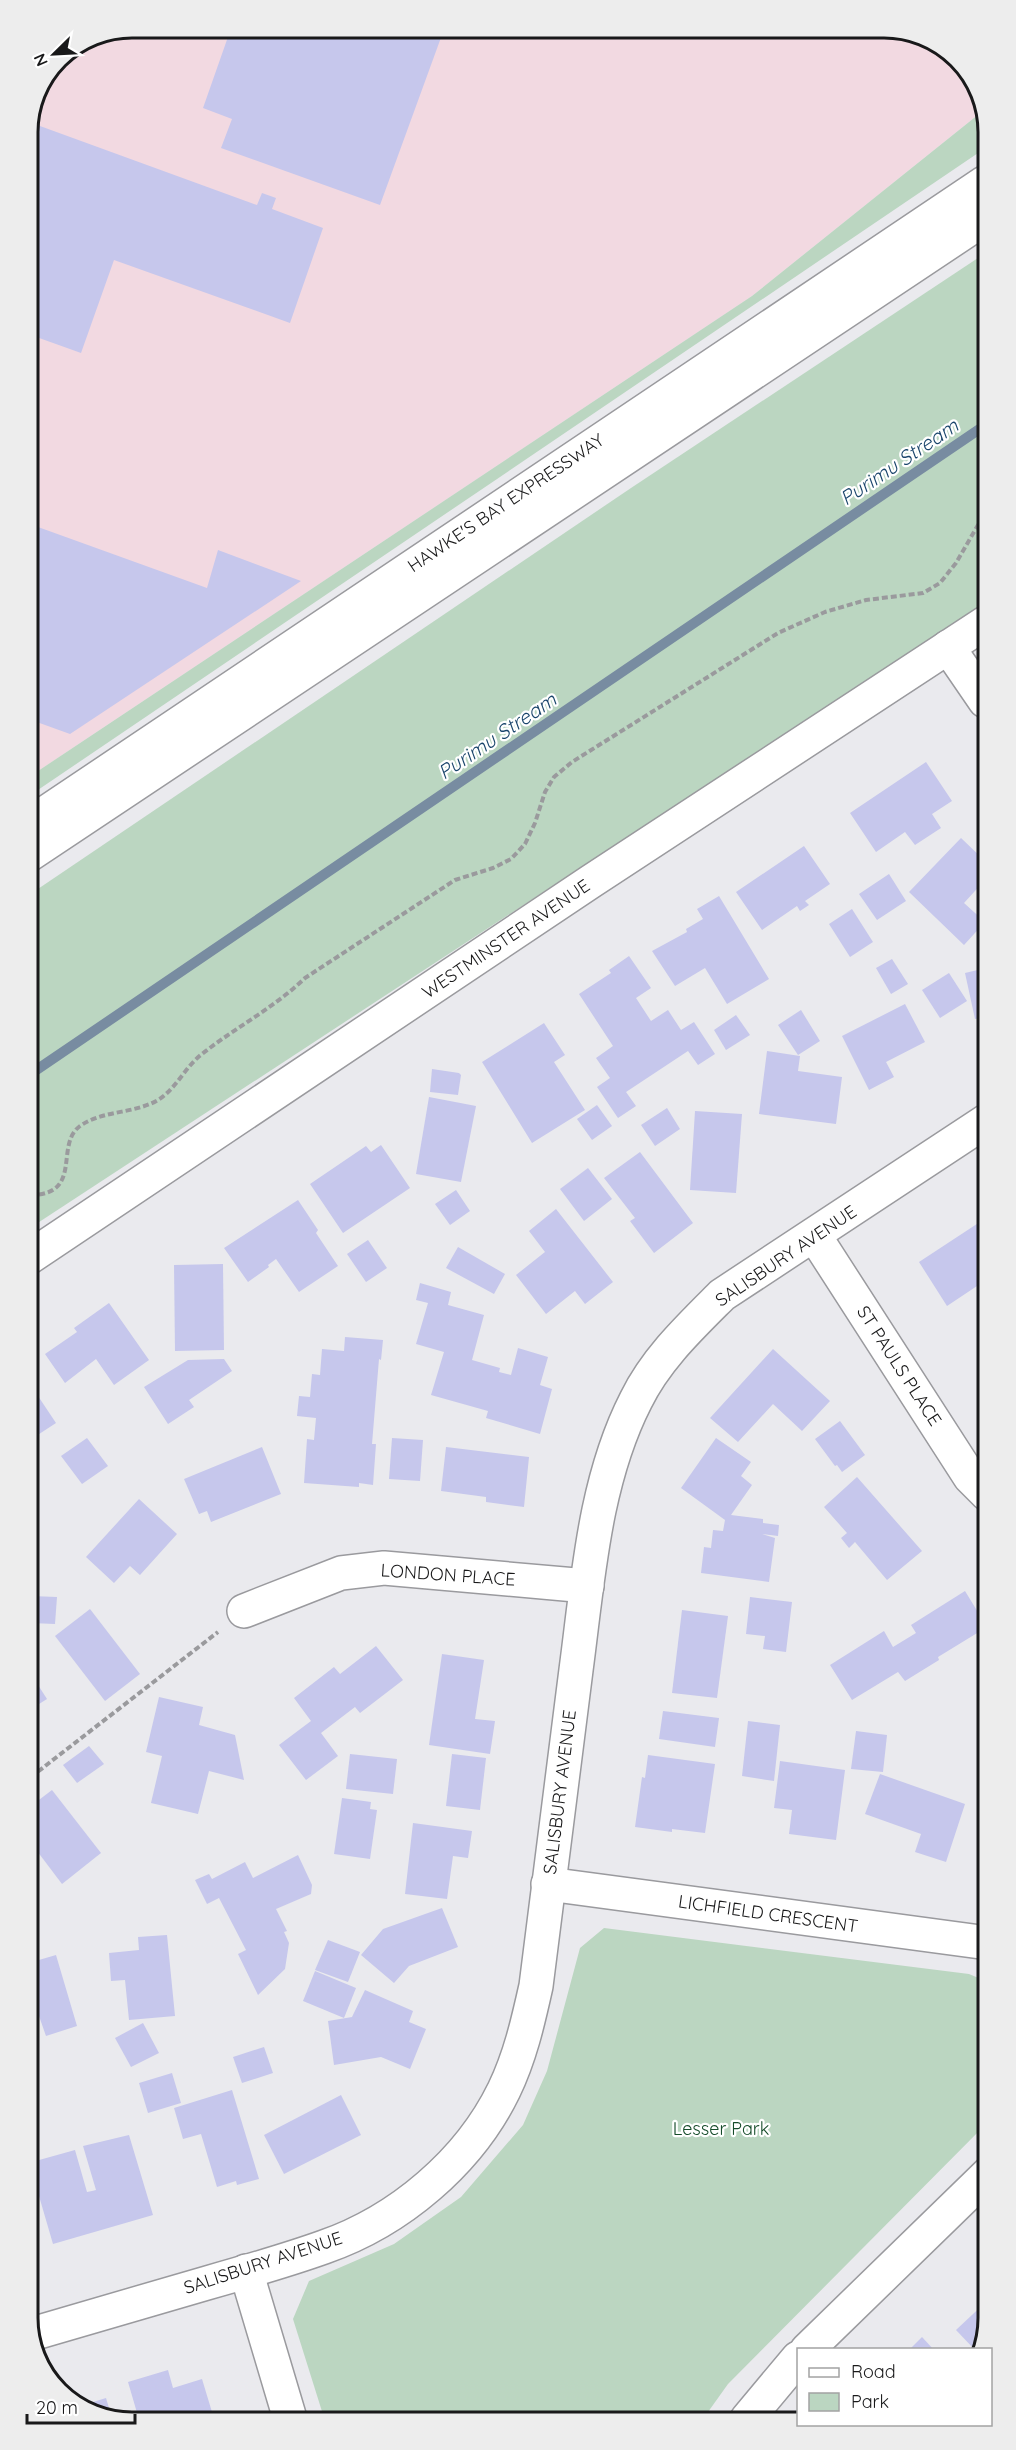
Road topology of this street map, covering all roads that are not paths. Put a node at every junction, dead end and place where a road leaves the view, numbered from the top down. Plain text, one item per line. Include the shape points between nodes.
1 (978, 187) edge
2 (978, 223) edge
3 (978, 627) edge
4 (948, 647) junction
5 (978, 691) edge
6 (38, 818) edge
7 (38, 849) edge
8 (978, 1126) edge
9 (814, 1235) junction
10 (38, 1252) edge
11 (978, 1485) edge
12 (587, 1586) junction
13 (244, 1611) road end
14 (548, 1884) junction
15 (978, 1942) edge
16 (978, 2184) edge
17 (246, 2271) junction
18 (38, 2332) edge
19 (808, 2348) edge
20 (797, 2359) edge
21 (288, 2412) edge
22 (753, 2412) edge

1 - 6 main road, HAWKE'S BAY EXPRESSWAY
2 - 7 main road, HAWKE'S BAY EXPRESSWAY
3 - 4 main road, WESTMINSTER AVENUE
4 - 5 main road
4 - 10 main road, WESTMINSTER AVENUE
8 - 9 main road, SALISBURY AVENUE
9 - 11 main road, ST PAULS PLACE
9 - 12 main road, SALISBURY AVENUE via 722,1295 686,1330 654,1370 636,1399 608,1473
12 - 13 main road, LONDON PLACE via 384,1568 341,1572
12 - 14 main road, SALISBURY AVENUE
14 - 15 main road, LICHFIELD CRESCENT
14 - 17 main road, SALISBURY AVENUE via 536,1986 522,2047 504,2090 481,2129 417,2196 376,2223 326,2247
16 - 19 main road
17 - 18 main road, SALISBURY AVENUE
17 - 21 main road
20 - 22 main road

